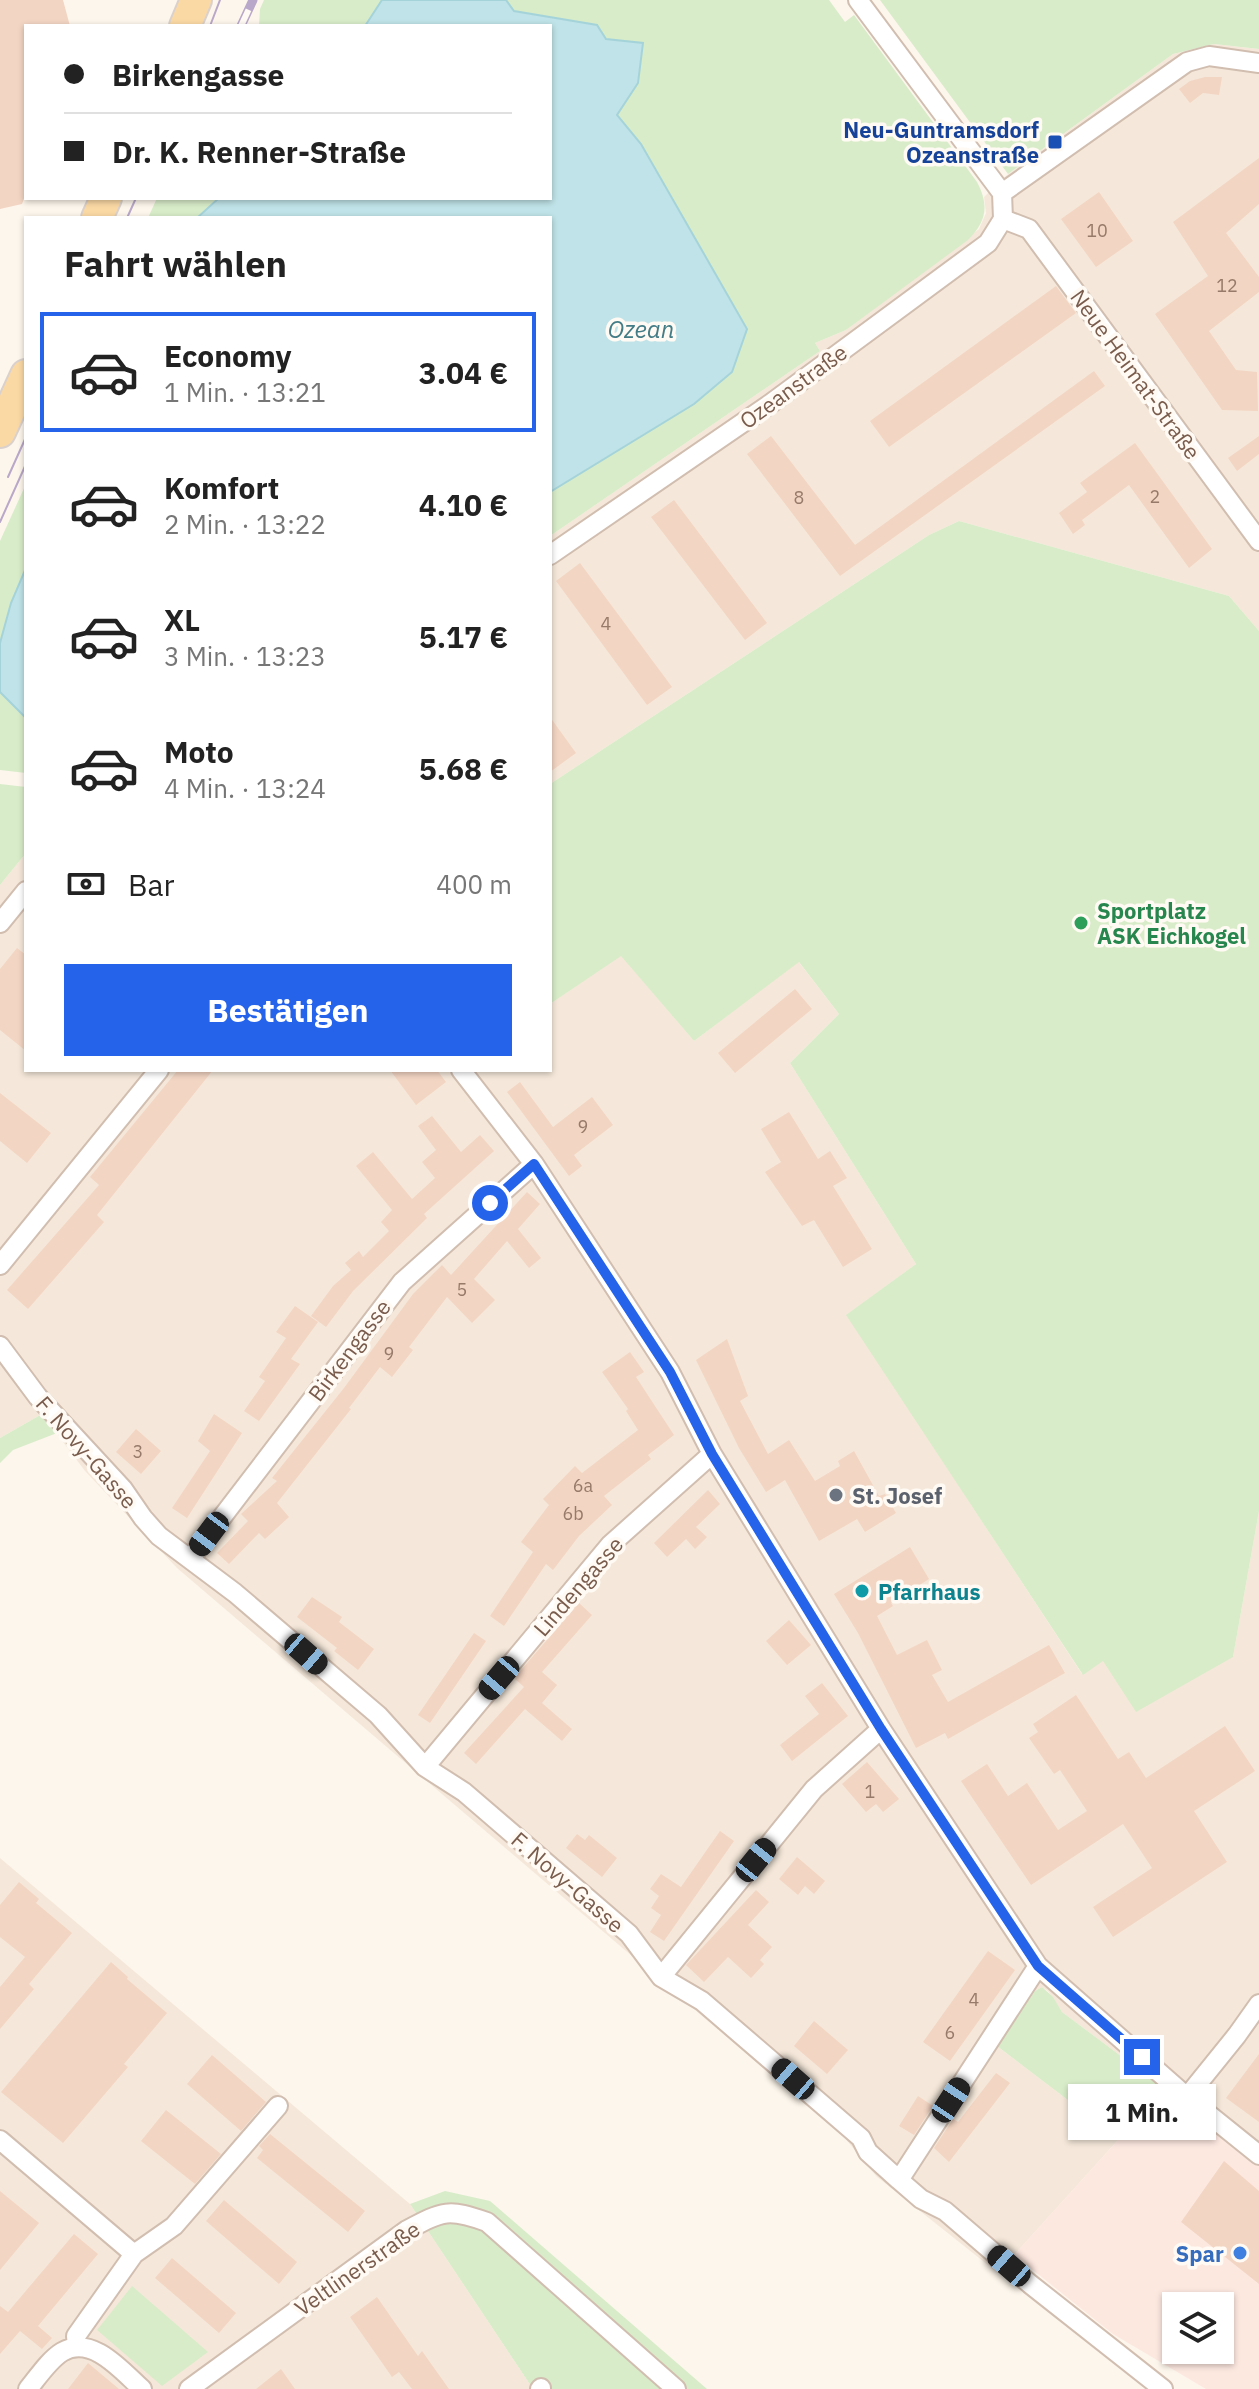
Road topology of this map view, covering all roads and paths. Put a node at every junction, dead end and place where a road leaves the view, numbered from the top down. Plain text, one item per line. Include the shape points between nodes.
1 (196, 0) edge
2 (858, 0) edge
3 (186, 24) edge
4 (1259, 63) edge
5 (1002, 193) junction
6 (1003, 219) junction
7 (24, 379) edge
8 (0, 432) edge
9 (1259, 541) edge
10 (552, 554) edge
11 (24, 893) edge
12 (0, 923) edge
13 (157, 1072) edge
14 (463, 1072) edge
15 (534, 1164) junction
16 (0, 1265) edge
17 (0, 1346) edge
18 (712, 1454) junction
19 (190, 1559) junction
20 (881, 1729) junction
21 (425, 1767) junction
22 (1038, 1966) junction
23 (661, 1977) junction
24 (1259, 2004) edge
25 (1187, 2097) junction
26 (278, 2106) dead end
27 (0, 2140) edge
28 (1259, 2155) edge
29 (899, 2180) junction
30 (134, 2254) junction
31 (77, 2347) junction
32 (28, 2389) edge
33 (142, 2389) edge
34 (189, 2389) edge
35 (676, 2389) edge
36 (1163, 2389) edge

1 - 3 main road
2 - 5 street
4 - 5 street via 1209,56 1187,62
5 - 6 street
6 - 9 street, Neue Heimat-Straße via 1029,229
6 - 10 street, Ozeanstraße via 976,252 770,404
7 - 8 main road
11 - 12 street
13 - 16 street
14 - 15 street
15 - 18 street via 670,1372
15 - 19 street, Birkengasse via 402,1282
17 - 19 street, F. Novy-Gasse via 159,1536
18 - 20 street
18 - 21 street, Lindengasse via 610,1545
19 - 21 street, F. Novy-Gasse via 378,1715
20 - 22 street
20 - 23 street via 814,1789
21 - 23 street, F. Novy-Gasse via 464,1792 629,1934
22 - 25 street
22 - 29 street
23 - 29 street, F. Novy-Gasse via 702,2001 861,2138 868,2152
24 - 25 street
25 - 28 street
26 - 30 street via 174,2226
27 - 30 street
29 - 36 street, F. Novy-Gasse via 945,2211
30 - 31 street via 76,2336
31 - 32 street via 61,2353
31 - 33 street via 98,2352
34 - 35 street, Veltlinerstraße via 407,2230 457,2212 487,2222

